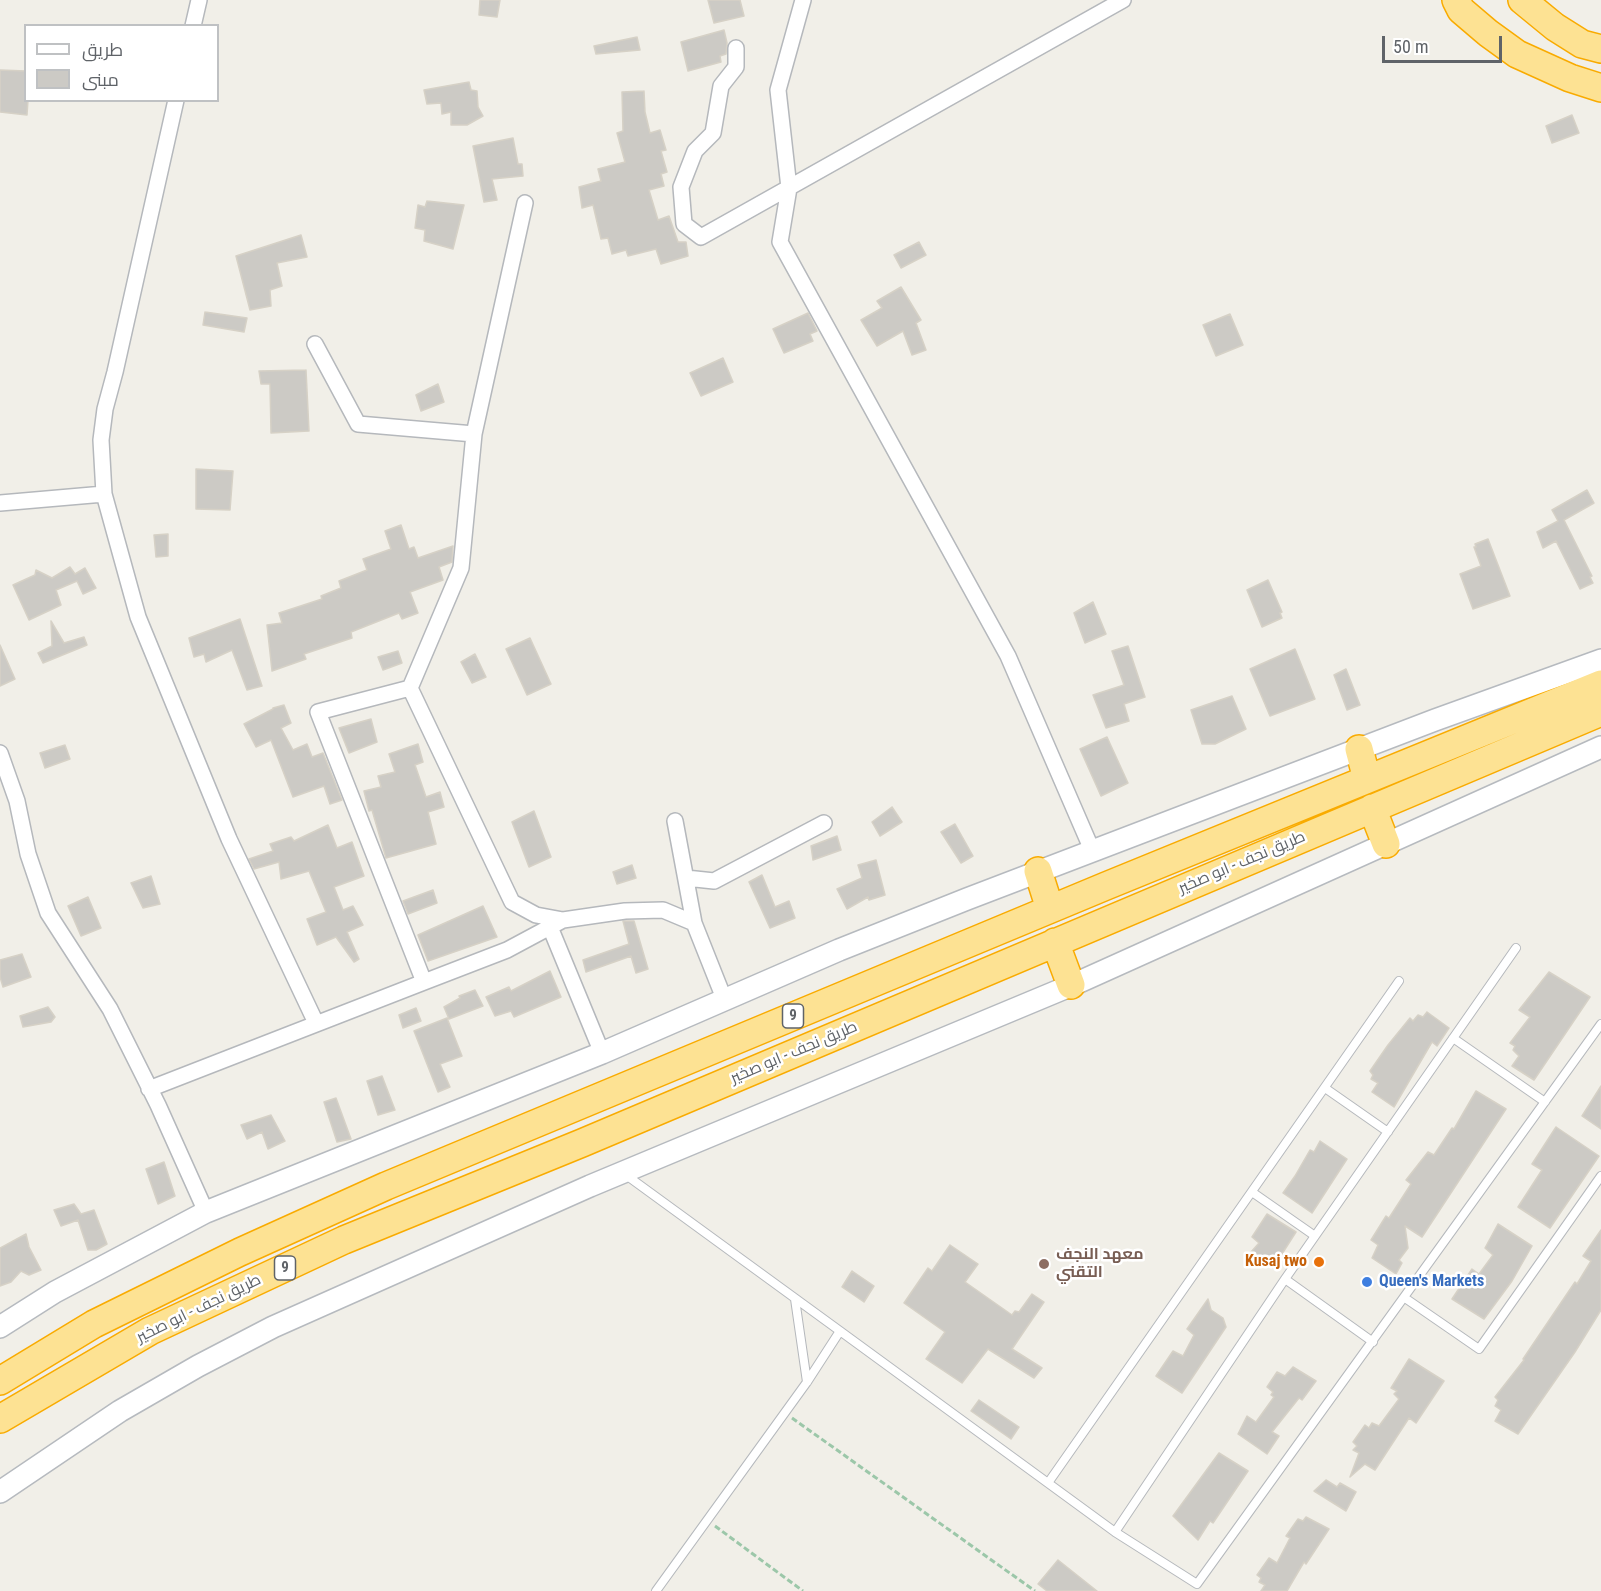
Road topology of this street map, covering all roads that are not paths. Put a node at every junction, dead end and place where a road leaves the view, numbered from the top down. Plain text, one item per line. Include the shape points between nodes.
1 (199, 0) edge
2 (1124, 0) edge
3 (1456, 0) edge
4 (1521, 0) edge
5 (801, 1) edge
6 (193, 24) edge
7 (736, 48) dead end
8 (1601, 49) edge
9 (1601, 88) edge
10 (176, 102) edge
11 (789, 188) junction
12 (525, 203) dead end
13 (315, 344) dead end
14 (474, 434) junction
15 (104, 494) junction
16 (0, 503) edge
17 (1601, 660) edge
18 (1601, 684) edge
19 (410, 688) junction
20 (1601, 712) edge
21 (1601, 747) edge
22 (1359, 748) junction
23 (0, 753) edge
24 (1367, 779) junction
25 (1372, 808) junction
26 (675, 820) dead end
27 (824, 823) dead end
28 (1386, 844) junction
29 (1092, 850) junction
30 (1038, 871) junction
31 (686, 878) junction
32 (1050, 909) junction
33 (557, 923) junction
34 (694, 923) junction
35 (1055, 942) junction
36 (1516, 948) dead end
37 (1399, 981) dead end
38 (424, 982) junction
39 (1071, 985) junction
40 (725, 1001) junction
41 (316, 1023) junction
42 (1601, 1024) edge
43 (1453, 1038) junction
44 (602, 1053) junction
45 (1324, 1088) junction
46 (150, 1089) junction
47 (1545, 1102) junction
48 (1388, 1132) junction
49 (622, 1173) junction
50 (1601, 1176) edge
51 (1252, 1192) junction
52 (206, 1212) junction
53 (1315, 1236) junction
54 (240, 1252) junction
55 (196, 1273) junction
56 (1285, 1279) junction
57 (249, 1285) junction
58 (1405, 1298) junction
59 (795, 1299) junction
60 (207, 1303) junction
61 (0, 1328) edge
62 (840, 1331) junction
63 (1373, 1342) junction
64 (0, 1381) edge
65 (807, 1382) junction
66 (0, 1419) edge
67 (1048, 1483) junction
68 (0, 1492) edge
69 (1115, 1532) junction
70 (656, 1591) edge

1 - 6 street
2 - 11 street
3 - 9 highway via 1461,10 1517,54
4 - 8 highway via 1582,44
5 - 11 street via 778,90
7 - 11 street via 736,67 721,86 712,133 695,152 681,187 684,224 701,237
10 - 15 street via 105,409 101,440
11 - 29 street via 780,242 1008,656
12 - 14 street
13 - 14 street via 358,424
14 - 19 street via 461,568
15 - 16 street
15 - 41 street via 138,617 229,839
17 - 22 main road
18 - 24 highway, طريق نجف - ابو صخير / 9
19 - 33 street via 512,902
19 - 38 street via 318,712
20 - 25 highway, طريق نجف - ابو صخير / 9
21 - 28 main road
22 - 24 highway
22 - 29 main road
23 - 46 street via 48,913 110,1009
24 - 32 highway, طريق نجف - ابو صخير / 9
25 - 28 highway
25 - 35 highway, طريق نجف - ابو صخير / 9
26 - 31 street
27 - 31 street via 714,881
28 - 39 main road
29 - 30 main road
30 - 32 highway
30 - 40 main road via 839,950
31 - 34 street
32 - 54 highway, طريق نجف - ابو صخير / 9 via 396,1182
33 - 34 street via 625,911 663,910
33 - 38 street via 507,950
33 - 44 street
34 - 40 street
35 - 39 highway
35 - 57 highway, طريق نجف - ابو صخير / 9 via 344,1240
36 - 43 lane
37 - 45 lane
38 - 41 street
39 - 49 main road
40 - 44 main road
41 - 46 street
42 - 47 lane
43 - 47 lane
43 - 48 lane
44 - 52 main road
45 - 48 lane
45 - 51 lane
46 - 52 street
47 - 58 lane
48 - 53 lane
49 - 59 lane
49 - 68 main road via 273,1327 120,1412
50 - 58 lane via 1479,1348
51 - 53 lane
51 - 67 lane
52 - 61 main road via 55,1292
53 - 56 lane
54 - 55 highway, طريق نجف - ابو صخير / 9
54 - 57 highway via 234,1261 234,1271 239,1280
55 - 60 highway via 207,1275 214,1284 214,1295
55 - 64 highway, طريق نجف - ابو صخير / 9 via 94,1324
56 - 63 lane
56 - 69 lane
57 - 60 highway, طريق نجف - ابو صخير / 9
58 - 63 lane
59 - 62 lane
59 - 65 lane
60 - 66 highway, طريق نجف - ابو صخير / 9 via 150,1331
62 - 65 lane
62 - 67 lane
63 - 69 lane via 1197,1584
65 - 70 lane
67 - 69 lane

